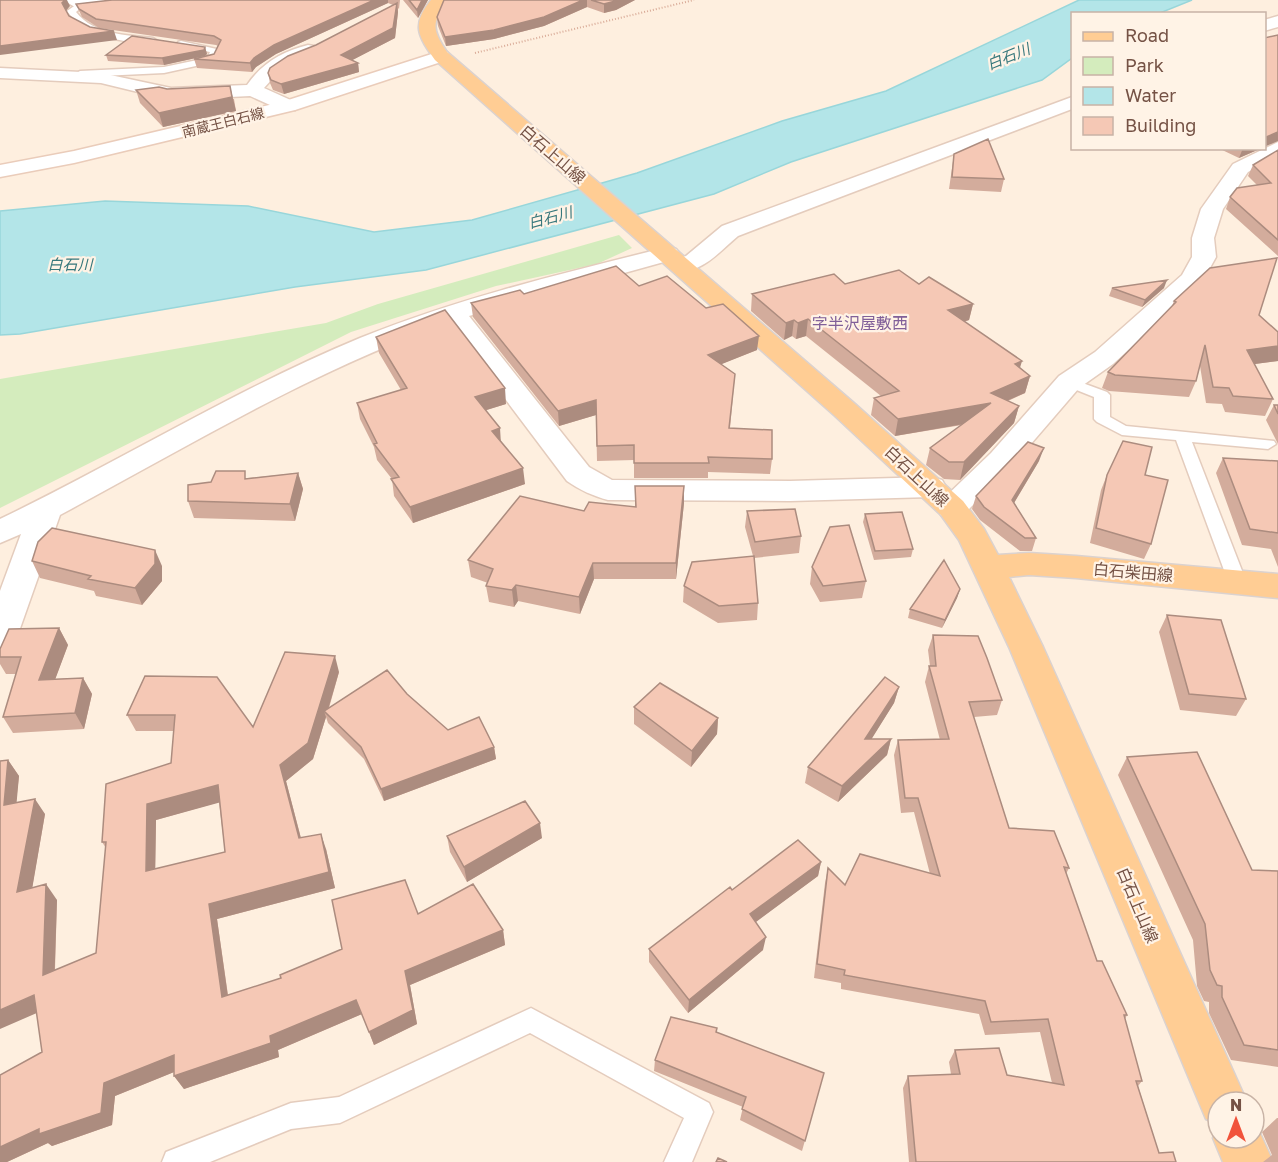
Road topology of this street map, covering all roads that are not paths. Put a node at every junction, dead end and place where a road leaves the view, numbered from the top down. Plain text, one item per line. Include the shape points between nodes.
1 (127, 0) edge
2 (440, 0) edge
3 (75, 2) edge
4 (321, 44) edge
5 (444, 59) junction
6 (0, 73) edge
7 (55, 74) junction
8 (253, 90) junction
9 (1071, 104) edge
10 (288, 106) junction
11 (1278, 148) edge
12 (0, 171) edge
13 (668, 255) junction
14 (454, 314) junction
15 (1069, 382) junction
16 (1182, 436) junction
17 (1268, 444) dead end
18 (942, 497) junction
19 (46, 510) junction
20 (0, 532) edge
21 (988, 567) junction
22 (1237, 581) junction
23 (1278, 586) edge
24 (0, 637) edge
25 (1218, 1090) edge
26 (176, 1162) edge
27 (678, 1162) edge

1 - 3 street
2 - 5 main road, 白石上山線 via 427,18 425,30
3 - 7 lane via 71,11 76,21 96,32 216,50 211,60 164,70
4 - 8 street via 283,60 263,74
5 - 10 street, 南蔵王白石線
5 - 13 main road, 白石上山線
6 - 7 street
7 - 8 street via 112,80 171,94
8 - 10 street
9 - 13 street via 730,231 694,261
10 - 12 street, 南蔵王白石線
11 - 15 street via 1240,168 1212,209 1203,238 1203,278 1163,303 1104,358
13 - 14 street
13 - 18 main road, 白石上山線
14 - 18 street via 578,474 608,490
14 - 19 street via 407,329 304,374
15 - 16 lane via 1102,396 1102,419 1122,430
15 - 18 street via 1001,460
16 - 17 lane
16 - 22 lane
18 - 21 main road, 白石上山線 via 973,537
19 - 20 street
19 - 24 street
21 - 22 main road, 白石柴田線 via 1029,564
21 - 25 main road, 白石上山線
22 - 23 main road, 白石柴田線
26 - 27 lane via 291,1116 340,1110 531,1020 700,1112

